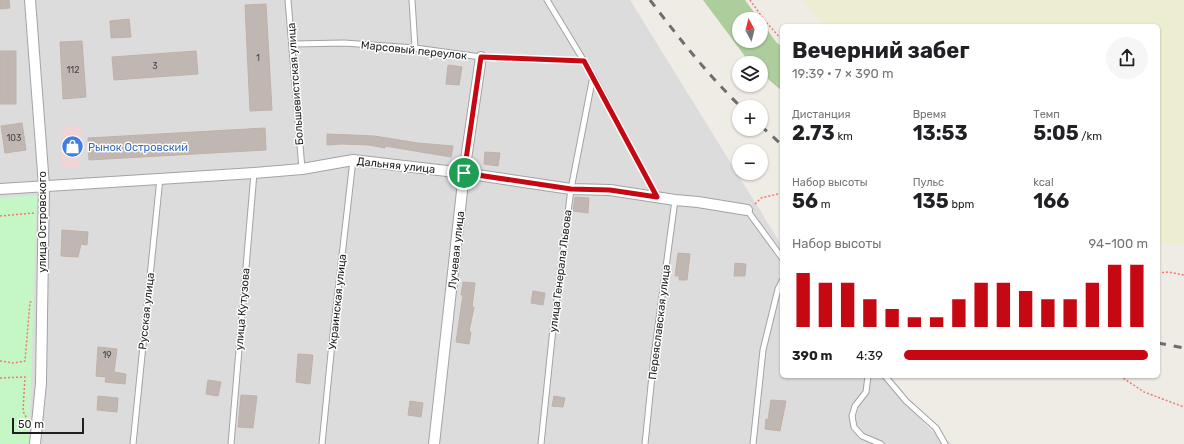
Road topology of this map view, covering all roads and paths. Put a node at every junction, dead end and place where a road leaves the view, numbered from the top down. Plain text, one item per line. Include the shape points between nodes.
1 (30, 0) edge
2 (288, 0) edge
3 (412, 0) edge
4 (547, 0) edge
5 (750, 0) edge
6 (780, 38) edge
7 (293, 44) junction
8 (415, 48) junction
9 (481, 57) junction
10 (584, 61) junction
11 (593, 76) junction
12 (353, 160) junction
13 (302, 169) junction
14 (254, 173) junction
15 (464, 173) junction
16 (160, 178) junction
17 (44, 186) junction
18 (0, 189) edge
19 (571, 189) junction
20 (780, 193) edge
21 (657, 197) junction
22 (675, 200) junction
23 (748, 210) junction
24 (43, 213) junction
25 (0, 216) edge
26 (780, 255) edge
27 (1160, 273) edge
28 (1184, 275) edge
29 (780, 285) edge
30 (42, 302) junction
31 (0, 361) edge
32 (0, 378) edge
33 (868, 378) edge
34 (888, 378) edge
35 (1123, 378) edge
36 (1184, 407) edge
37 (36, 441) edge
38 (133, 444) edge
39 (231, 444) edge
40 (322, 444) edge
41 (434, 444) edge
42 (541, 444) edge
43 (645, 444) edge
44 (753, 444) edge
45 (881, 444) edge
46 (946, 444) edge

1 - 17 street, улица Островского
2 - 7 lane, Большевистская улица
3 - 8 lane
4 - 10 lane
5 - 6 path
7 - 8 lane, Марсовый переулок via 344,43
7 - 13 lane, Большевистская улица
8 - 9 lane, Марсовый переулок
9 - 10 lane, Марсовый переулок
9 - 15 street, Лучевая улица
10 - 11 lane
11 - 19 lane, улица Генерала Львова
11 - 21 lane
12 - 13 street, Дальняя улица
12 - 15 street, Дальняя улица
12 - 40 lane, Украинская улица
13 - 14 street, Дальняя улица
14 - 16 street, Дальняя улица
14 - 39 lane, улица Кутузова
15 - 19 street, Дальняя улица
15 - 41 street, Лучевая улица
16 - 17 street, Дальняя улица
16 - 38 lane, Русская улица
17 - 18 street, Дальняя улица
17 - 24 street, улица Островского
19 - 21 street, Дальняя улица via 610,190
19 - 42 lane, улица Генерала Львова
20 - 23 path via 761,198
21 - 22 street, Дальняя улица
22 - 23 street, Дальняя улица
22 - 43 lane, Переяславская улица
23 - 26 lane
24 - 25 path
24 - 30 street, улица Островского
27 - 28 path
29 - 44 lane via 763,350
30 - 31 path via 30,302 25,361
30 - 37 street, улица Островского via 41,383
32 - 37 path via 25,377 23,411
33 - 45 lane via 866,392 855,406 852,416 854,426 862,436
34 - 46 lane via 906,401 936,428
35 - 36 path via 1144,392

